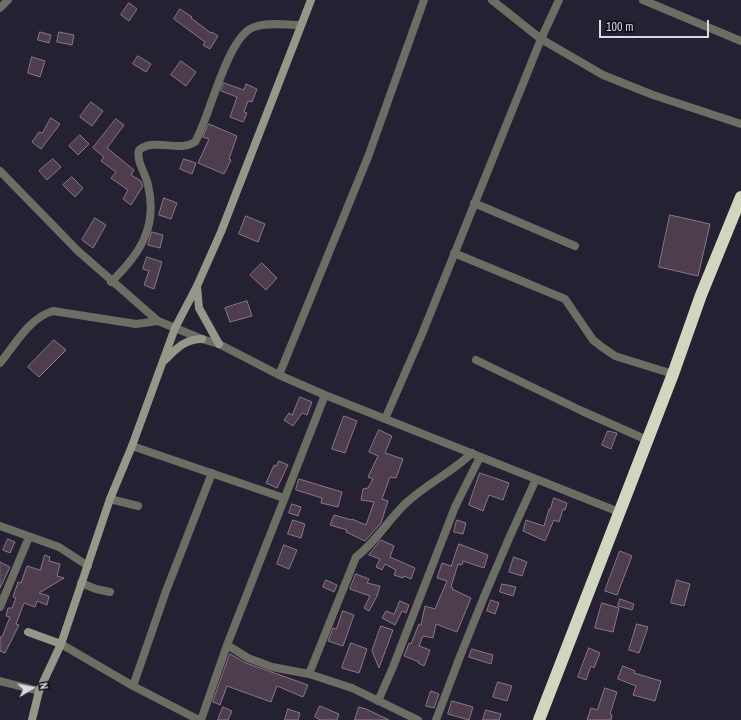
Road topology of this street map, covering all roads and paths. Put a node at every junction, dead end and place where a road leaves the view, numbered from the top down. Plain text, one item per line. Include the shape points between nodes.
1 (8, 0) edge
2 (311, 0) edge
3 (424, 0) edge
4 (492, 0) edge
5 (560, 0) edge
6 (644, 0) edge
7 (0, 8) edge
8 (300, 25) junction
9 (541, 39) junction
10 (741, 41) edge
11 (741, 124) edge
12 (0, 171) edge
13 (741, 196) edge
14 (474, 203) junction
15 (575, 246) dead end
16 (454, 253) junction
17 (111, 282) junction
18 (197, 286) junction
19 (158, 321) junction
20 (175, 328) junction
21 (202, 339) junction
22 (219, 344) junction
23 (476, 360) dead end
24 (163, 362) junction
25 (0, 364) edge
26 (673, 374) junction
27 (279, 375) junction
28 (325, 395) junction
29 (385, 419) junction
30 (647, 440) junction
31 (132, 446) junction
32 (472, 453) junction
33 (480, 457) junction
34 (212, 473) junction
35 (536, 479) junction
36 (284, 498) junction
37 (110, 499) junction
38 (138, 506) dead end
39 (619, 512) junction
40 (0, 526) edge
41 (29, 537) junction
42 (88, 566) junction
43 (81, 583) junction
44 (110, 592) dead end
45 (0, 607) edge
46 (28, 632) dead end
47 (61, 644) junction
48 (227, 645) junction
49 (309, 674) junction
50 (0, 681) edge
51 (133, 686) junction
52 (39, 691) junction
53 (378, 701) junction
54 (32, 720) edge
55 (200, 720) edge
56 (418, 720) edge
57 (436, 720) edge
58 (539, 720) edge

1 - 7 street
2 - 8 street
3 - 27 street via 368,157
4 - 9 street
5 - 9 street
6 - 10 street
8 - 17 street via 255,26 245,31 218,82 195,142 185,146 144,145 139,150 140,163 148,186 149,232 128,265
8 - 18 street via 221,232
9 - 11 street via 603,75 653,96
9 - 14 street
12 - 17 street
13 - 26 highway via 701,295
14 - 15 street
14 - 16 street
16 - 26 street via 565,299 593,340 602,348 615,356
16 - 29 street
17 - 19 street
18 - 20 street
18 - 22 street via 199,308
19 - 20 street
19 - 25 street via 136,324 53,311 43,314 32,323
20 - 21 street
20 - 24 street
21 - 22 street
21 - 24 street via 189,340 181,344
22 - 27 street
23 - 30 street
24 - 31 street
26 - 30 highway
27 - 28 street
28 - 29 street
28 - 36 street
29 - 32 street
30 - 39 highway
31 - 34 street
31 - 37 street
32 - 33 street
32 - 49 street via 405,504 366,550 356,557
33 - 35 street
33 - 53 street via 455,507
34 - 36 street
34 - 51 street via 166,591
35 - 39 street
35 - 57 street via 481,601
36 - 48 street
37 - 38 street
37 - 42 street
39 - 58 highway
40 - 41 street
41 - 42 street via 59,546
41 - 45 street
42 - 43 street
43 - 44 street
43 - 47 street
46 - 47 street
47 - 51 street
47 - 52 street
48 - 49 street via 248,658 272,667
48 - 55 street
49 - 53 street via 352,688
50 - 52 street
51 - 55 street
52 - 54 street
53 - 56 street

